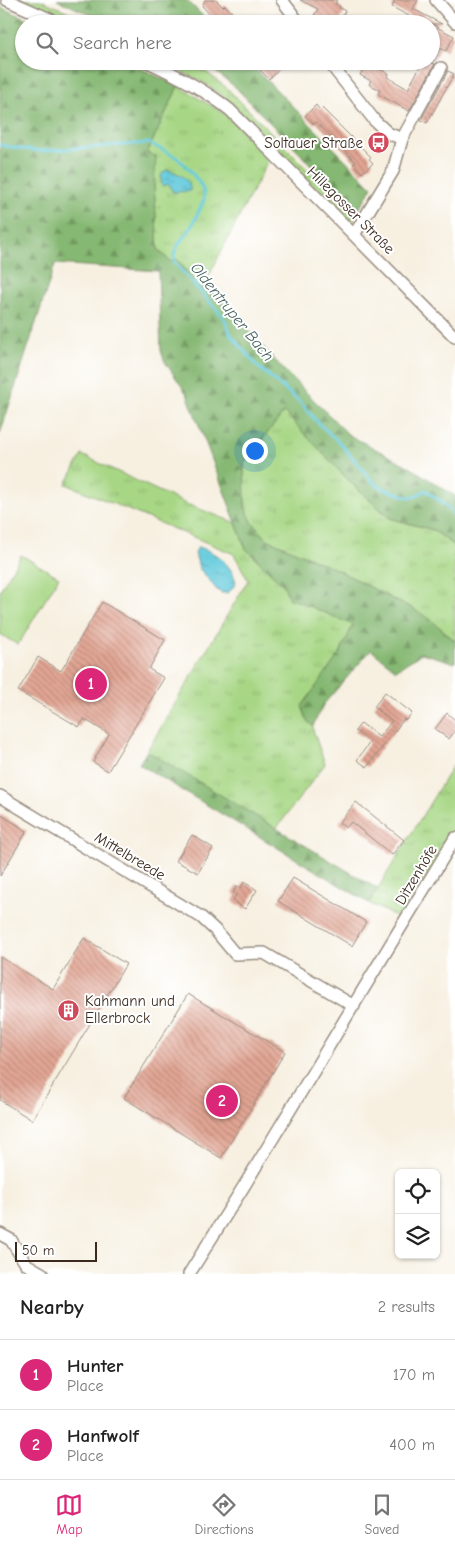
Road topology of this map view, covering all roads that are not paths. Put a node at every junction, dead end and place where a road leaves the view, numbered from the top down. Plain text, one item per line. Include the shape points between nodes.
1 (7, 0) edge
2 (282, 0) edge
3 (436, 0) edge
4 (41, 15) edge
5 (293, 15) edge
6 (455, 22) edge
7 (165, 70) edge
8 (335, 70) edge
9 (440, 70) edge
10 (402, 139) junction
11 (354, 235) junction
12 (455, 337) edge
13 (0, 796) edge
14 (455, 838) edge
15 (354, 1006) junction
16 (0, 1234) edge
17 (43, 1274) edge
18 (189, 1274) edge

1 - 4 street
2 - 5 street
3 - 6 street
7 - 11 street, Hillegosser Straße via 204,90 230,110
8 - 10 street via 379,125
9 - 10 street
10 - 11 street via 393,172
11 - 12 street, Hillegosser Straße
13 - 15 street, Mittelbreede via 201,917 211,924 235,954 264,952
14 - 15 street, Ditzenhöfe
15 - 18 street, Ditzenhöfe
16 - 17 street via 11,1240 26,1264

